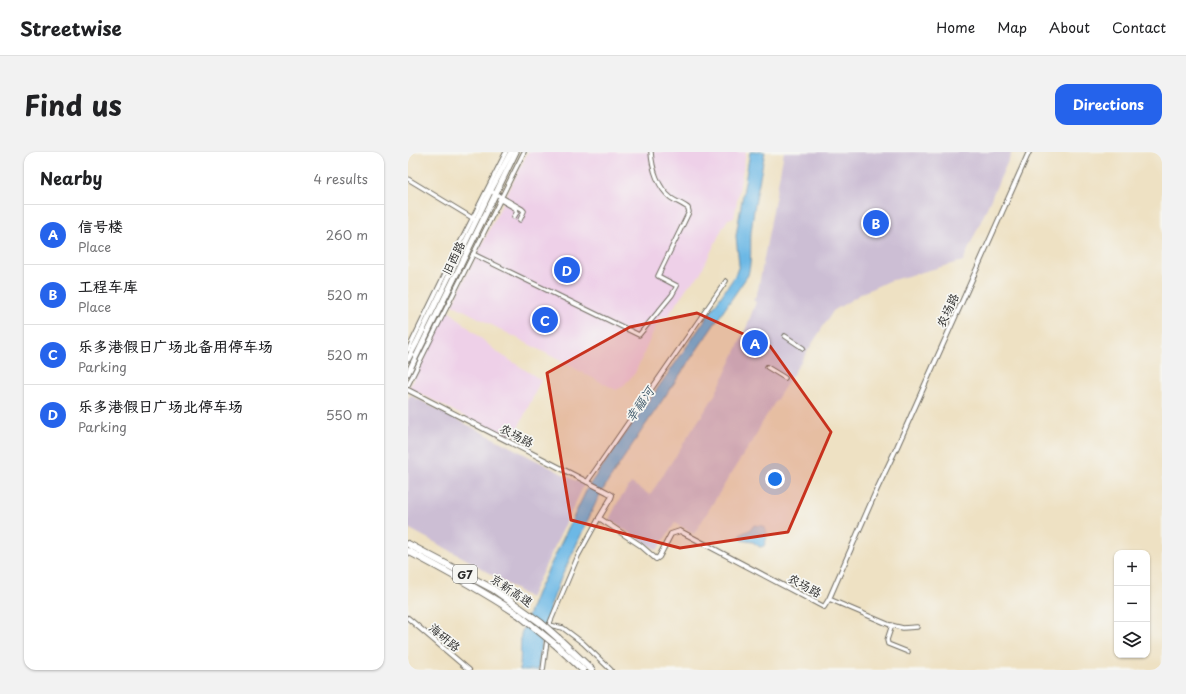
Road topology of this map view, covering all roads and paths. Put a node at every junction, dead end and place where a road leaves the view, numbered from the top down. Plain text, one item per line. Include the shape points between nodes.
1 (506, 152) edge
2 (511, 152) edge
3 (516, 152) edge
4 (524, 152) edge
5 (651, 152) edge
6 (1028, 152) edge
7 (408, 179) edge
8 (488, 192) junction
9 (498, 197) junction
10 (514, 217) dead end
11 (520, 220) dead end
12 (477, 221) junction
13 (473, 254) junction
14 (726, 281) dead end
15 (785, 336) dead end
16 (803, 348) dead end
17 (408, 350) edge
18 (408, 359) edge
19 (767, 367) dead end
20 (408, 374) edge
21 (785, 378) dead end
22 (408, 385) edge
23 (408, 390) edge
24 (587, 482) junction
25 (598, 518) junction
26 (408, 544) edge
27 (408, 552) edge
28 (829, 599) junction
29 (408, 618) edge
30 (549, 625) junction
31 (892, 625) junction
32 (917, 627) dead end
33 (908, 652) dead end
34 (469, 670) edge
35 (543, 670) edge
36 (583, 670) edge
37 (592, 670) edge
38 (611, 670) edge

1 - 8 street
2 - 8 main road, 旧西路
3 - 9 main road, 旧西路
4 - 9 street
5 - 13 street via 653,169 661,186 670,197 688,208 689,212 658,276 677,286 639,335
6 - 28 street, 农场路
7 - 12 street
8 - 9 street
8 - 12 main road, 旧西路
9 - 10 street via 515,208 517,212
9 - 11 street via 524,211
9 - 12 main road, 旧西路
9 - 13 street
12 - 17 street
12 - 18 main road, 旧西路
12 - 20 main road, 旧西路
13 - 22 street
14 - 24 street
15 - 16 street
19 - 21 street
23 - 24 street, 农场路
24 - 25 street, 农场路 via 612,495
25 - 28 street, 农场路 via 640,545 656,559 672,534 680,531 824,607
25 - 30 street via 578,556
26 - 37 highway, 京新高速 / G7, bridge via 493,589 541,623
27 - 36 highway, 京新高速 / G7, bridge via 490,596 557,646
28 - 31 street
29 - 34 street, 海研路
30 - 35 street
30 - 38 street via 563,628
31 - 32 street via 903,628
31 - 33 street via 888,644

